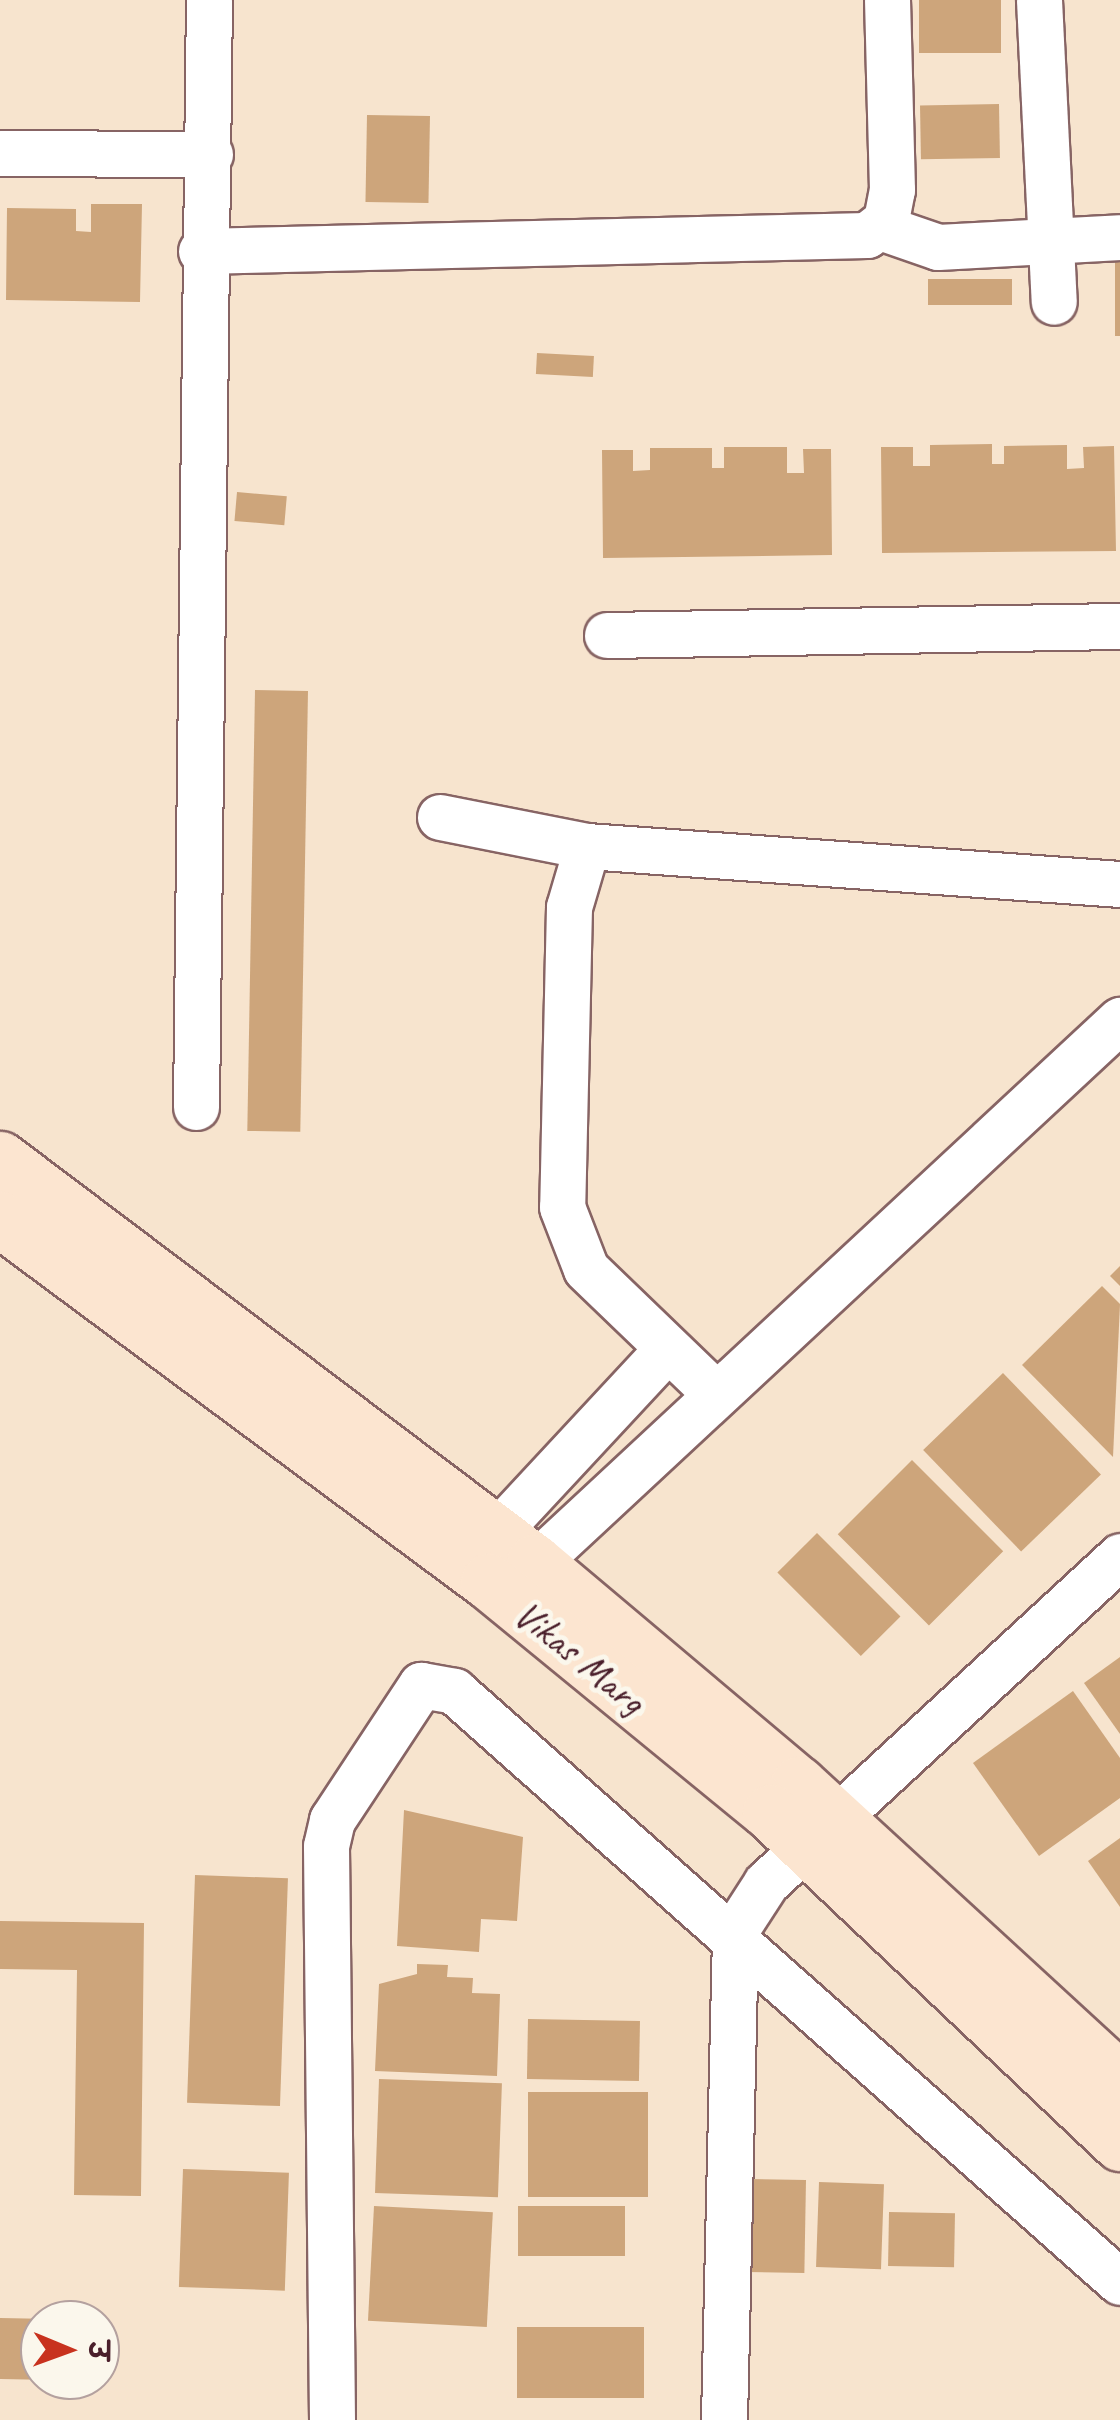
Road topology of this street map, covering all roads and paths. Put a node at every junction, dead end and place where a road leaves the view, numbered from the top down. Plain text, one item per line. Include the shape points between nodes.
1 (209, 0) edge
2 (887, 0) edge
3 (1039, 0) edge
4 (0, 152) edge
5 (210, 154) junction
6 (880, 227) junction
7 (1120, 238) edge
8 (1050, 241) junction
9 (202, 251) junction
10 (1054, 302) dead end
11 (1120, 626) edge
12 (607, 635) dead end
13 (440, 817) dead end
14 (587, 846) junction
15 (1120, 884) edge
16 (1120, 1020) edge
17 (196, 1107) dead end
18 (0, 1159) edge
19 (0, 1220) edge
20 (666, 1350) junction
21 (716, 1394) junction
22 (1120, 1556) edge
23 (512, 1563) junction
24 (1120, 1597) edge
25 (987, 1683) junction
26 (820, 1834) junction
27 (735, 1931) junction
28 (1113, 2106) edge
29 (1120, 2282) edge
30 (332, 2420) edge
31 (724, 2420) edge

1 - 5 street
2 - 6 street via 892,190
3 - 8 street
4 - 5 street
5 - 9 street
6 - 8 street via 938,247
6 - 9 street via 840,239
7 - 8 street
8 - 10 street
9 - 17 street
11 - 12 street
13 - 14 street
14 - 15 street
14 - 20 street via 568,907 562,1207 586,1269
16 - 21 street
18 - 23 main road, Vikas Marg
19 - 23 main road, Vikas Marg
20 - 21 street
20 - 23 street
21 - 23 street
22 - 25 street
23 - 26 main road, Vikas Marg
24 - 25 street
25 - 26 street
26 - 27 street via 766,1883
26 - 28 main road, Vikas Marg
27 - 29 street
27 - 30 street via 454,1691 421,1685 403,1705 332,1820 326,1846
27 - 31 street

